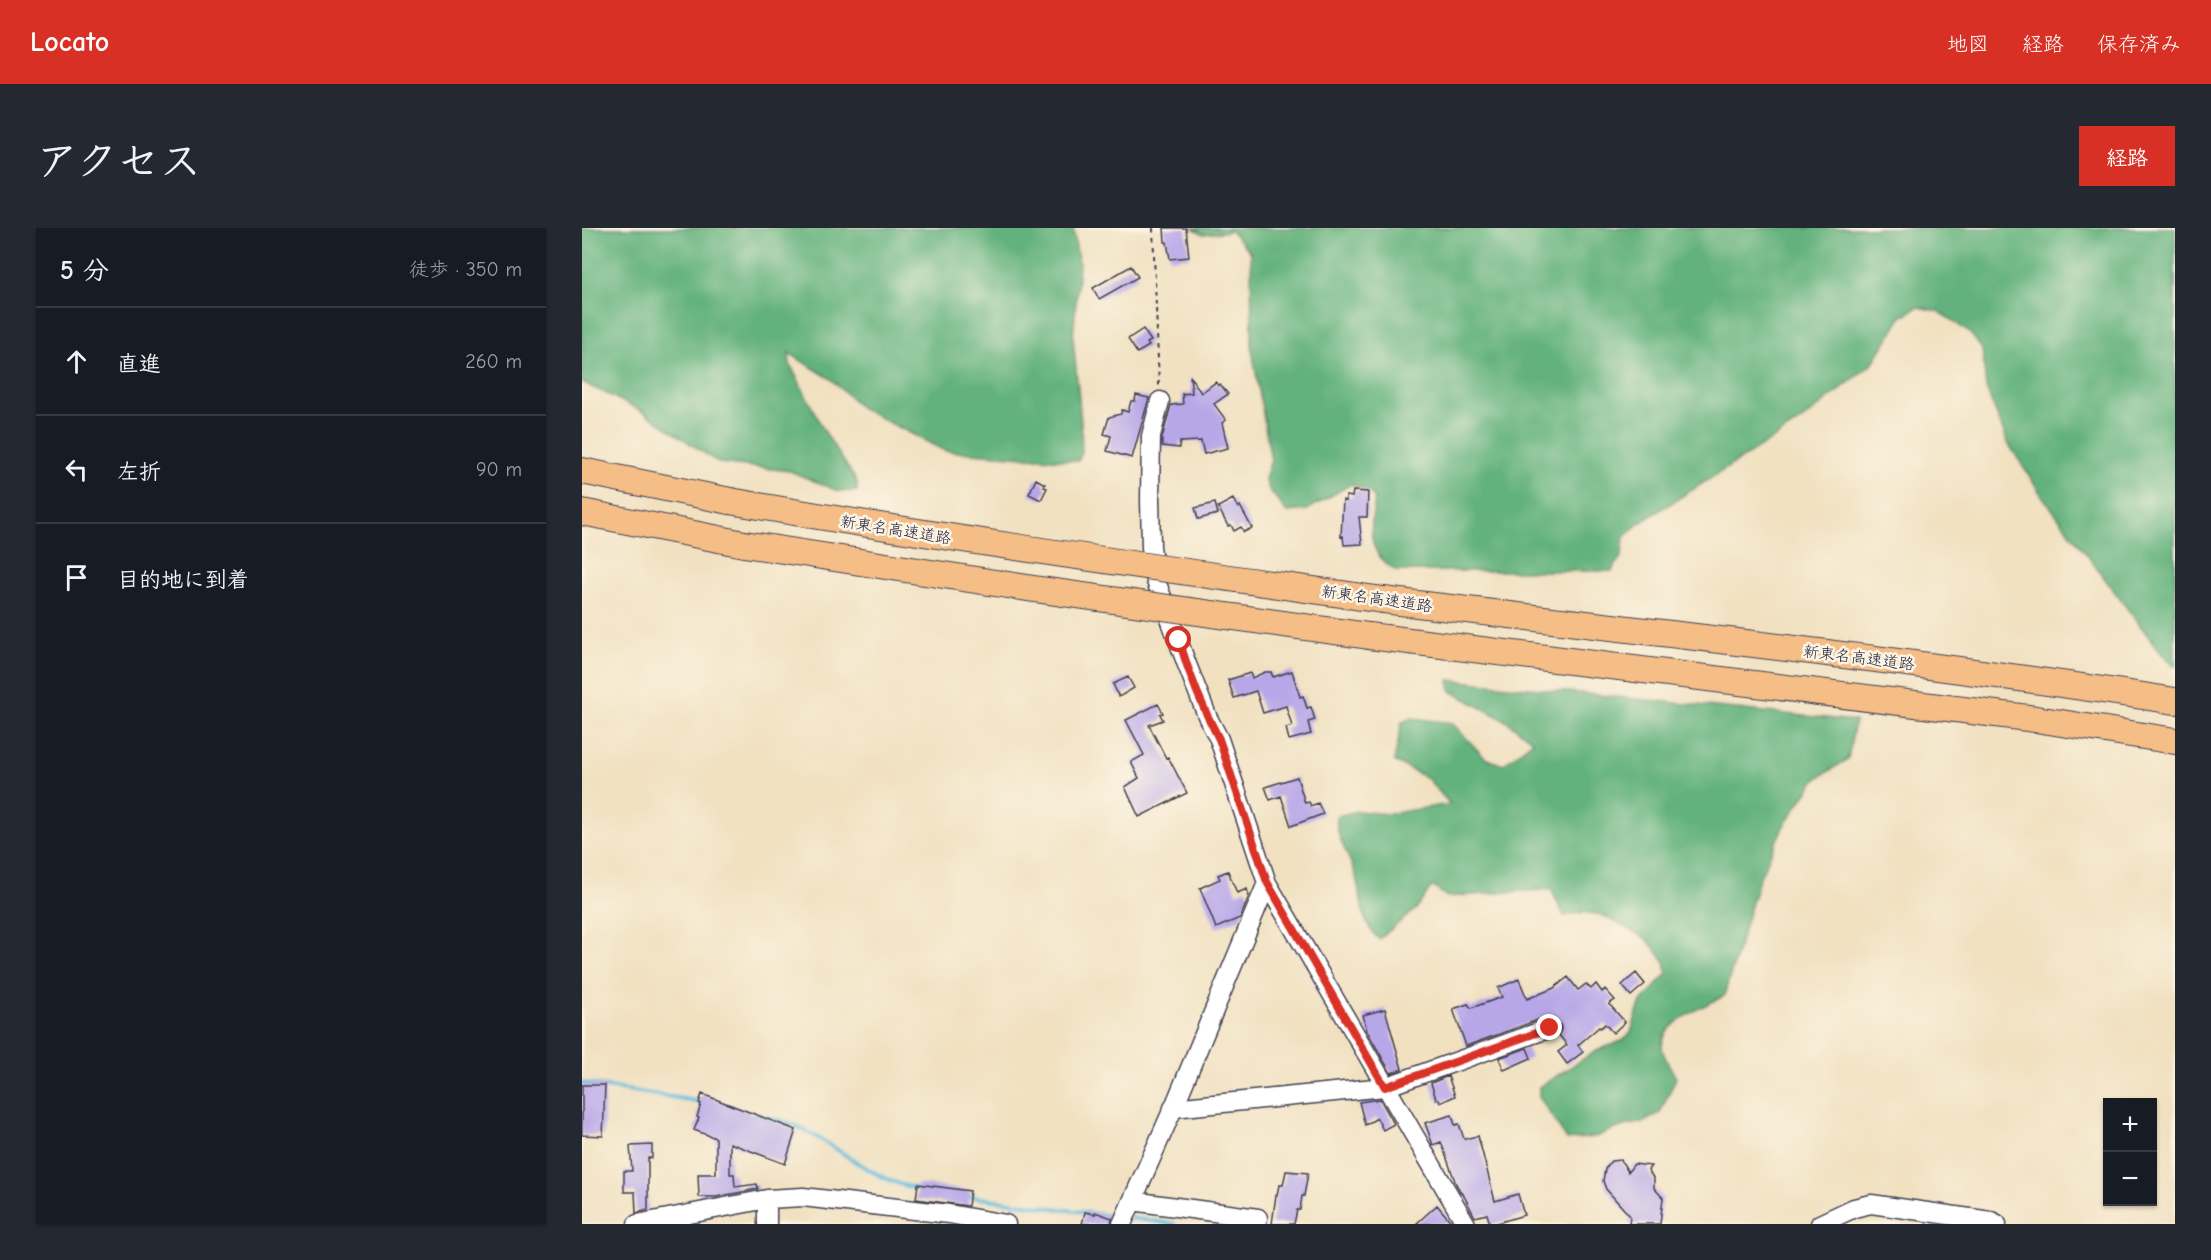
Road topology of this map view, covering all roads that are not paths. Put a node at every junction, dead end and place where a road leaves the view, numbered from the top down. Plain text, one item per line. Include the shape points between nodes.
1 (1160, 401) road end
2 (582, 471) edge
3 (582, 512) edge
4 (2175, 701) edge
5 (2175, 741) edge
6 (1267, 882) junction
7 (1550, 1028) dead end
8 (1385, 1087) junction
9 (1173, 1108) junction
10 (767, 1200) junction
11 (1132, 1201) junction
12 (1258, 1218) dead end
13 (1847, 1218) edge
14 (637, 1224) edge
15 (767, 1224) edge
16 (1006, 1224) edge
17 (1122, 1224) edge
18 (1466, 1224) edge
19 (1820, 1224) edge
20 (1997, 1224) edge

1 - 6 street via 1151,436 1151,547 1156,581 1219,739
2 - 4 highway, 新東名高速道路, bridge via 730,501 1042,552 1384,600 1861,656
3 - 5 highway, bridge via 744,544 1034,589 1369,636 2036,719
6 - 8 street
6 - 9 street
7 - 8 street
8 - 9 street
8 - 18 street
9 - 11 street
10 - 14 street
10 - 15 street
10 - 16 street via 803,1197
11 - 12 street
11 - 17 street
13 - 19 street
13 - 20 street via 1871,1204

